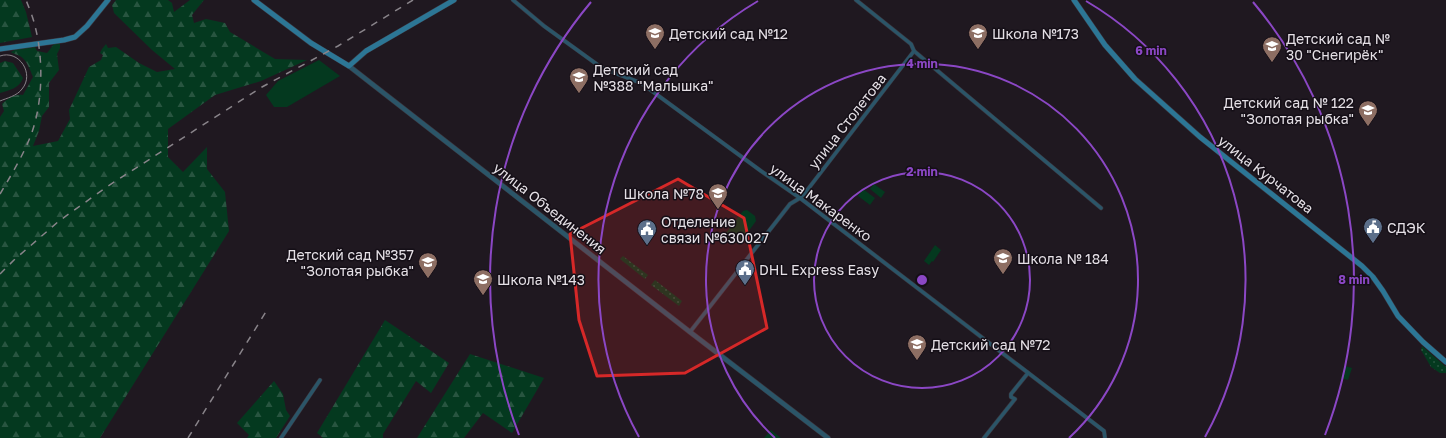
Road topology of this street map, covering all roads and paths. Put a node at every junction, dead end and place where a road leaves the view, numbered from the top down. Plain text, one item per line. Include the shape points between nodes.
1 (108, 0) edge
2 (254, 0) edge
3 (454, 0) edge
4 (513, 0) edge
5 (856, 0) edge
6 (1074, 0) edge
7 (0, 49) edge
8 (914, 51) junction
9 (349, 66) junction
10 (800, 198) junction
11 (1101, 208) dead end
12 (690, 332) junction
13 (1446, 362) edge
14 (1028, 373) junction
15 (320, 380) dead end
16 (282, 438) edge
17 (828, 438) edge
18 (984, 438) edge
19 (1105, 438) edge

1 - 7 main road via 75,37
2 - 9 main road, улица Объединения via 311,43
3 - 9 main road via 366,51
4 - 10 street, улица Макаренко via 602,68 641,83
5 - 8 street via 911,44
6 - 13 main road, улица Курчатова via 1105,45 1136,79 1200,137 1362,266 1373,277 1398,316
8 - 10 street, улица Столетова
8 - 11 street
9 - 12 street, улица Объединения
10 - 12 street, улица Столетова via 790,204
10 - 14 street, улица Макаренко
12 - 17 street, улица Объединения
14 - 18 street via 1011,394 1014,399
14 - 19 street, улица Макаренко via 1104,431
15 - 16 street

